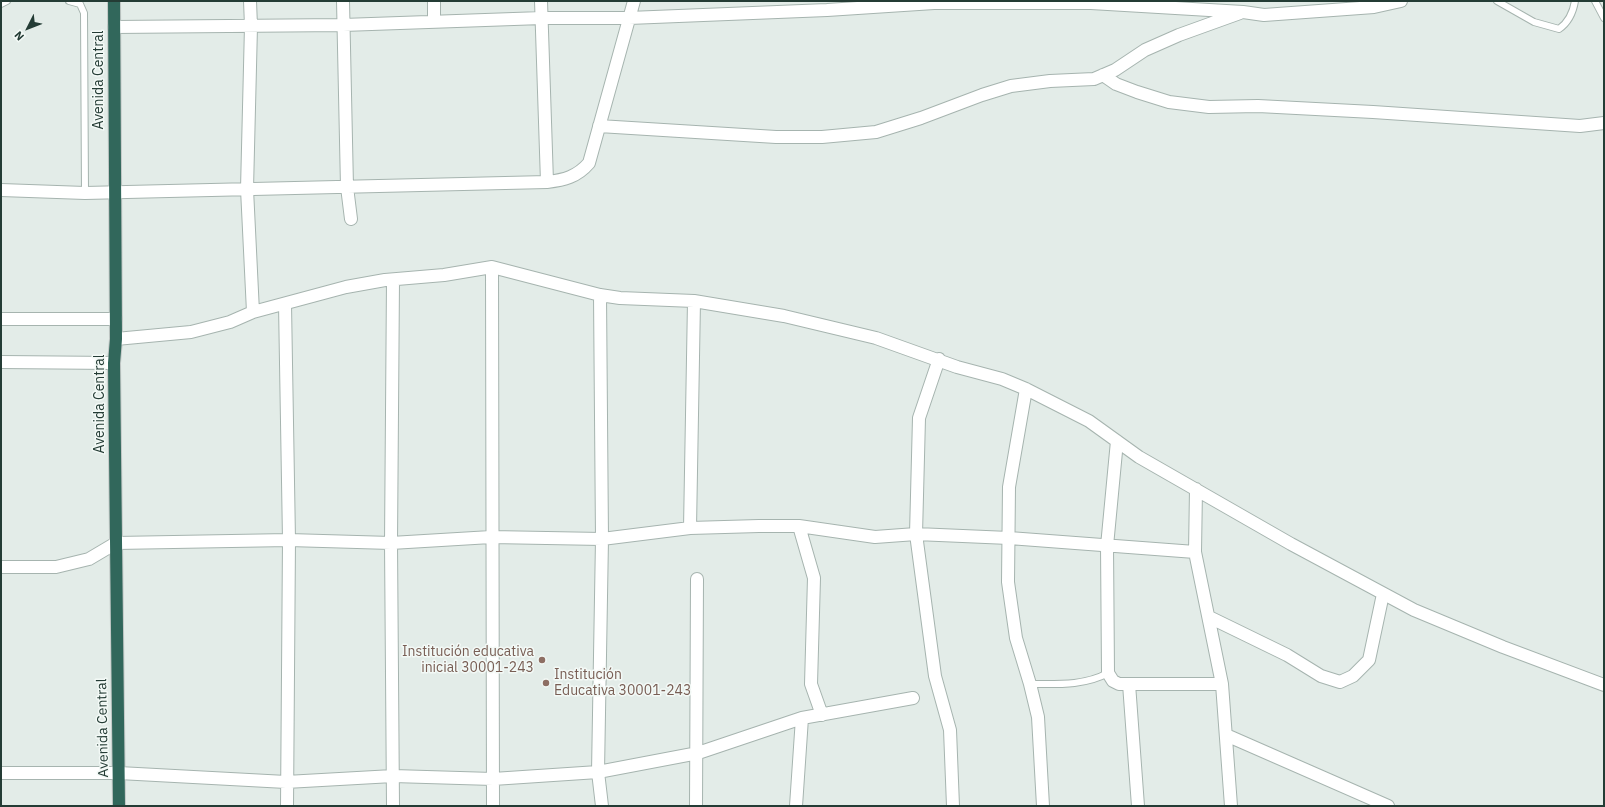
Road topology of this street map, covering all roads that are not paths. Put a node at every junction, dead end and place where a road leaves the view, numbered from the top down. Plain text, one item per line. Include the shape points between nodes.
1 (6, 1) edge
2 (69, 1) edge
3 (114, 1) edge
4 (250, 1) edge
5 (343, 1) edge
6 (434, 1) edge
7 (541, 1) edge
8 (634, 1) edge
9 (1402, 1) edge
10 (1497, 1) edge
11 (1575, 1) edge
12 (1594, 1) edge
13 (1027, 2) edge
14 (1122, 3) edge
15 (1, 4) edge
16 (827, 6) edge
17 (1243, 12) junction
18 (542, 18) junction
19 (629, 18) junction
20 (1604, 18) edge
21 (434, 22) junction
22 (343, 25) junction
23 (114, 26) junction
24 (251, 26) junction
25 (1103, 75) junction
26 (1604, 123) edge
27 (599, 126) junction
28 (547, 182) junction
29 (347, 187) junction
30 (247, 189) junction
31 (1, 190) edge
32 (115, 192) junction
33 (85, 193) junction
34 (351, 219) dead end
35 (492, 267) junction
36 (393, 280) junction
37 (600, 295) junction
38 (694, 301) junction
39 (285, 304) junction
40 (253, 312) junction
41 (1, 319) edge
42 (116, 319) junction
43 (116, 339) junction
44 (940, 359) junction
45 (1, 362) edge
46 (114, 363) junction
47 (1026, 389) junction
48 (1117, 441) junction
49 (1196, 489) junction
50 (800, 526) junction
51 (690, 528) junction
52 (916, 534) junction
53 (491, 537) junction
54 (1008, 538) junction
55 (602, 539) junction
56 (289, 540) junction
57 (116, 543) junction
58 (391, 543) junction
59 (1108, 546) junction
60 (1195, 552) junction
61 (1, 567) edge
62 (697, 579) dead end
63 (1383, 594) junction
64 (1209, 617) junction
65 (1108, 673) junction
66 (1030, 684) junction
67 (1129, 684) junction
68 (1222, 684) junction
69 (1604, 685) edge
70 (913, 698) dead end
71 (822, 715) junction
72 (802, 718) junction
73 (1226, 734) junction
74 (698, 753) junction
75 (598, 772) junction
76 (1, 773) edge
77 (119, 773) junction
78 (393, 776) junction
79 (493, 779) junction
80 (286, 782) junction
81 (119, 806) edge
82 (287, 806) edge
83 (393, 806) edge
84 (493, 806) edge
85 (602, 806) edge
86 (696, 806) edge
87 (796, 806) edge
88 (953, 806) edge
89 (1043, 806) edge
90 (1138, 806) edge
91 (1230, 806) edge
92 (1388, 806) edge

1 - 15 lane
2 - 33 lane via 80,4 84,13
3 - 23 highway, Avenida Central
4 - 24 street
5 - 22 street
6 - 21 street
7 - 18 street
8 - 19 street
9 - 17 street via 1374,7 1264,15
10 - 11 lane via 1534,22 1559,29 1573,12
12 - 20 lane
13 - 14 street
13 - 16 street
14 - 17 street
16 - 19 street
17 - 25 street via 1158,44
18 - 19 street
18 - 21 street
18 - 28 street
19 - 27 street
21 - 22 street
22 - 24 street
22 - 29 street
23 - 24 street
23 - 32 highway, Avenida Central
24 - 30 street
25 - 26 street via 1116,84 1169,102 1209,107 1258,106 1350,110 1580,126
25 - 27 street via 1094,79 1011,86 876,132 822,137 776,137
27 - 28 street via 589,163 582,171 563,180
28 - 29 street
29 - 30 street
29 - 34 street
30 - 32 street
30 - 40 street
31 - 33 street
32 - 33 street
32 - 42 highway, Avenida Central
35 - 36 street
35 - 37 street
35 - 53 street
36 - 39 street via 346,287
36 - 58 street
37 - 38 street
37 - 55 street
38 - 44 street via 784,316 868,336
38 - 51 street
39 - 40 street
39 - 56 street
40 - 43 street via 230,322 191,332
41 - 42 street
42 - 43 highway, Avenida Central
43 - 46 highway, Avenida Central
44 - 47 street
44 - 52 street via 919,418
45 - 46 street
46 - 57 highway, Avenida Central
47 - 48 street via 1089,421
47 - 54 street via 1009,487
48 - 49 street via 1139,457
48 - 59 street
49 - 60 street
49 - 63 street
50 - 51 street
50 - 52 street via 875,537
50 - 71 street via 814,578 811,684
51 - 55 street
52 - 54 street
52 - 88 street via 935,676 950,730
53 - 55 street
53 - 58 street
53 - 79 street
54 - 59 street
54 - 66 street via 1008,582 1016,638
55 - 75 street
56 - 57 street
56 - 58 street
56 - 80 street
57 - 61 street via 89,559 56,567
57 - 77 highway, Avenida Central
58 - 78 street
59 - 60 street
59 - 65 street
60 - 64 street
62 - 74 street
63 - 64 street via 1369,660 1353,676 1340,682 1321,676 1287,655
63 - 69 street via 1489,642
64 - 68 street
65 - 66 lane via 1097,679 1071,684
65 - 67 street via 1113,681
66 - 89 street via 1038,716
67 - 68 street
67 - 90 street
68 - 73 street
70 - 71 street
71 - 72 street
72 - 74 street
72 - 87 street
73 - 91 street
73 - 92 street
74 - 75 street
74 - 86 street
75 - 79 street
75 - 85 street
76 - 77 street
77 - 80 street
77 - 81 highway, Avenida Central
78 - 79 street
78 - 80 street
78 - 83 street
79 - 84 street
80 - 82 street

